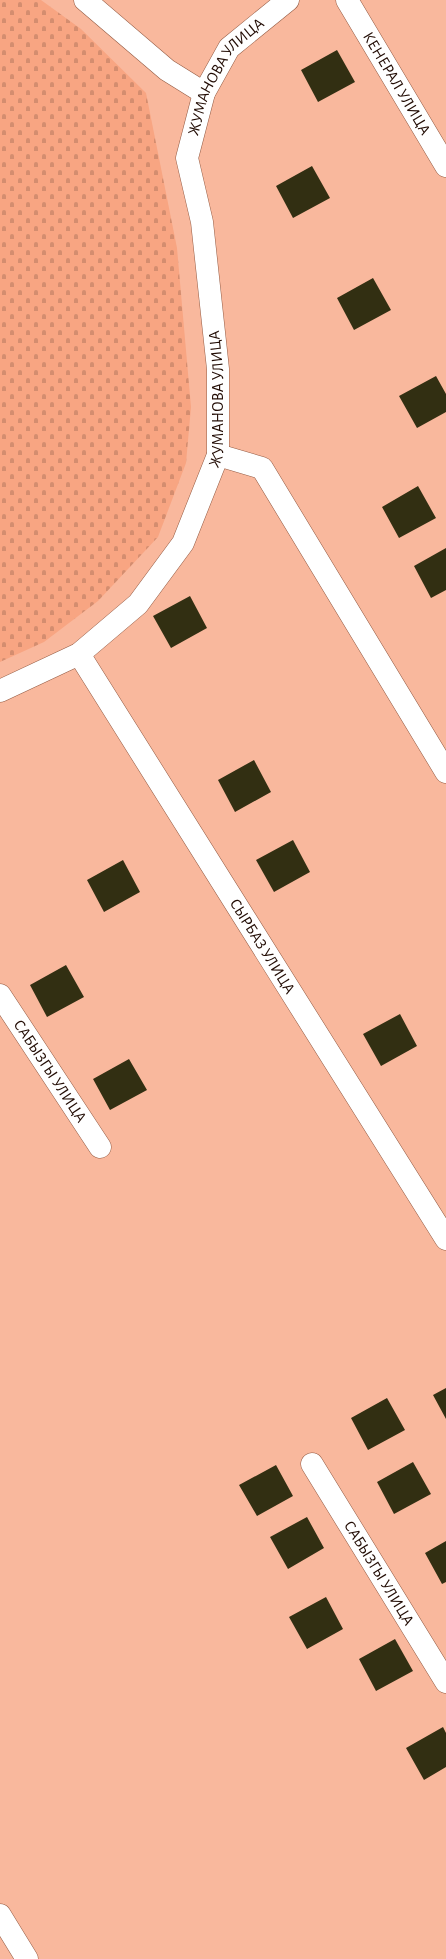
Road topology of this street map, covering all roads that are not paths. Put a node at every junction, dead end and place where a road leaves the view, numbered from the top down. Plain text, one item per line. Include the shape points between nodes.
1 (85, 0) edge
2 (288, 0) edge
3 (347, 0) edge
4 (204, 93) junction
5 (446, 166) edge
6 (218, 454) junction
7 (79, 654) junction
8 (0, 691) edge
9 (446, 772) edge
10 (0, 995) edge
11 (100, 1147) dead end
12 (446, 1239) edge
13 (312, 1464) dead end
14 (446, 1682) edge
15 (0, 1915) edge
16 (27, 1959) edge

1 - 4 street via 167,70
2 - 4 street, ЖУМАНОВА УЛИЦА via 229,48
3 - 5 street, КЕНЕРАЛ УЛИЦА
4 - 6 street, ЖУМАНОВА УЛИЦА via 187,158 202,222 218,368
6 - 7 street, ЖУМАНОВА УЛИЦА via 183,543 138,604
6 - 9 street via 262,468
7 - 8 street, ЖУМАНОВА УЛИЦА
7 - 12 street, СЫРБАЗ УЛИЦА
10 - 11 street, САБЫЗГЫ УЛИЦА
13 - 14 street, САБЫЗГЫ УЛИЦА
15 - 16 street

